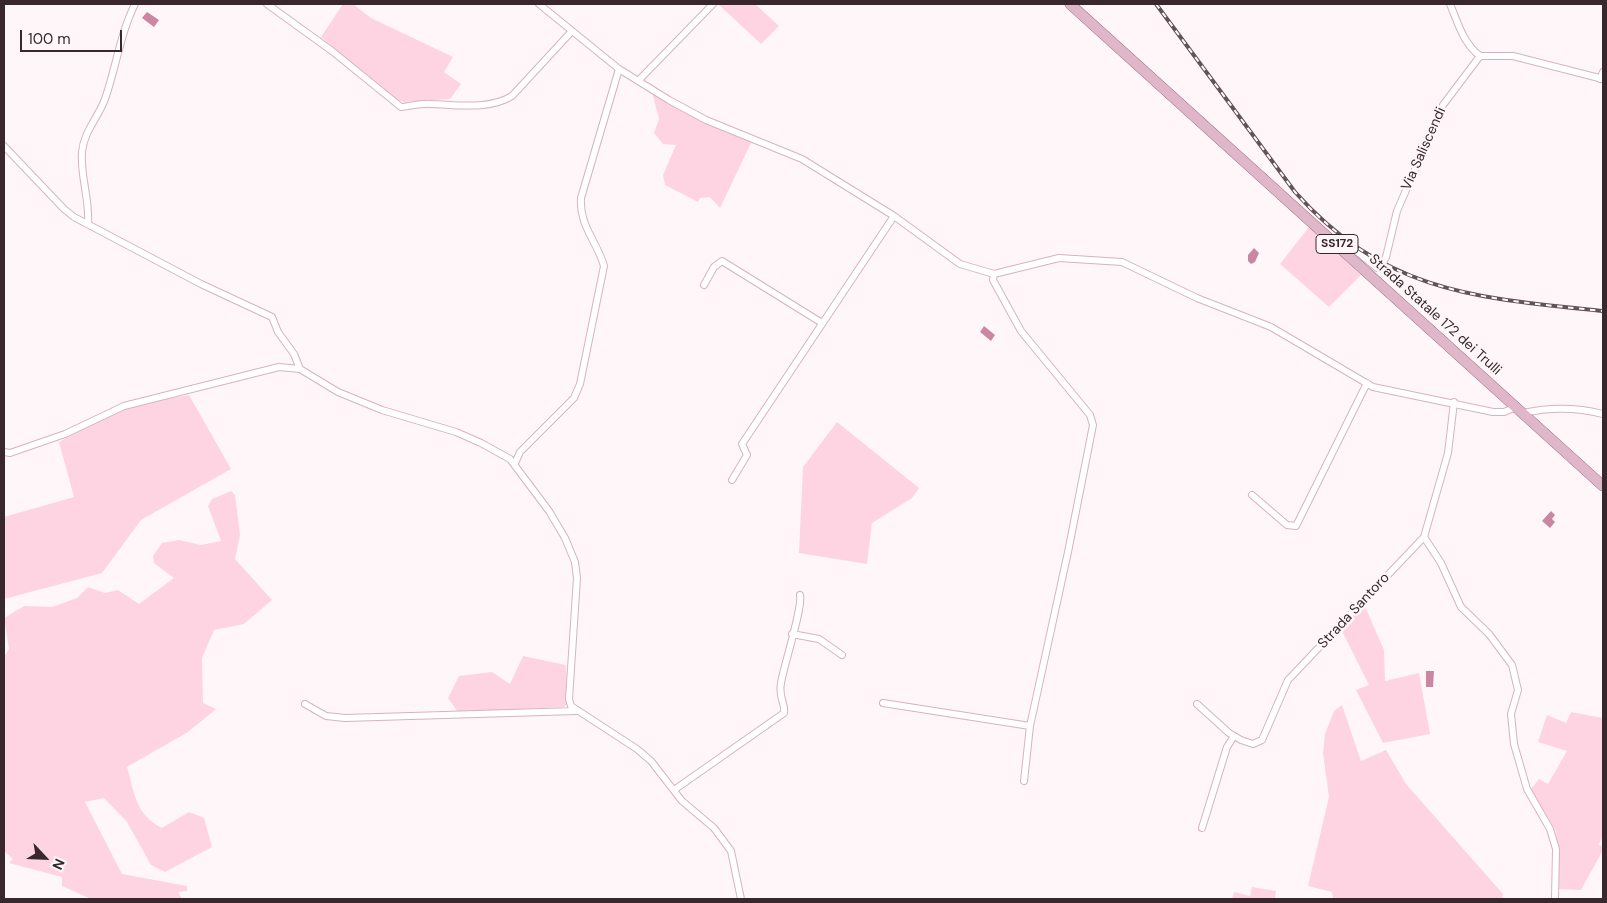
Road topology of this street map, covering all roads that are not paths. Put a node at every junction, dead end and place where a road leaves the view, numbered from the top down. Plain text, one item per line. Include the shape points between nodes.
1 (135, 4) edge
2 (267, 4) edge
3 (538, 4) edge
4 (713, 4) edge
5 (1450, 4) edge
6 (1076, 6) edge
7 (572, 30) junction
8 (1480, 56) junction
9 (619, 69) junction
10 (1603, 72) edge
11 (1602, 79) edge
12 (639, 80) junction
13 (4, 146) edge
14 (894, 216) junction
15 (88, 224) junction
16 (1339, 246) junction
17 (994, 274) junction
18 (704, 285) dead end
19 (822, 323) junction
20 (300, 369) junction
21 (1367, 383) junction
22 (1454, 402) junction
23 (1520, 410) junction
24 (1603, 414) edge
25 (4, 452) edge
26 (515, 463) junction
27 (732, 480) dead end
28 (1603, 486) edge
29 (1252, 495) dead end
30 (1424, 537) junction
31 (800, 594) dead end
32 (792, 634) junction
33 (842, 655) dead end
34 (883, 703) dead end
35 (305, 704) dead end
36 (1196, 704) dead end
37 (576, 711) junction
38 (1030, 726) junction
39 (1234, 736) junction
40 (1024, 781) dead end
41 (674, 790) junction
42 (1202, 828) dead end
43 (741, 899) edge
44 (1556, 899) edge

1 - 15 street via 105,98 84,142 82,154
2 - 7 street via 401,107 502,102 512,96
3 - 7 street
4 - 12 street
5 - 8 street via 1464,38
6 - 16 main road, Strada Statale 172 dei Trulli / SS172
7 - 9 street
8 - 11 street via 1513,56
8 - 16 street, Via Saliscendi, bridge via 1443,105 1397,211 1380,268 1355,250
9 - 12 street
9 - 26 street via 581,198 580,212 584,225 604,266 582,379 574,398 520,452
10 - 11 street
12 - 14 street via 706,120 802,159
13 - 15 street via 64,209
14 - 17 street via 960,264
14 - 19 street
15 - 20 street via 201,284 269,315
16 - 23 main road, Strada Statale 172 dei Trulli / SS172
17 - 21 street via 1059,258 1122,262 1197,298 1271,327
17 - 38 street via 993,280 1021,331 1090,415 1093,425
18 - 19 street via 714,267 722,261
19 - 27 street via 742,444 748,455
20 - 25 street via 279,367 124,406 65,434 10,453
20 - 26 street via 338,392 382,410 456,432
21 - 22 street via 1397,393
21 - 29 street via 1296,526 1287,525
22 - 23 street via 1494,412
22 - 30 street, Strada Santoro via 1448,453
23 - 24 street via 1568,409
23 - 28 main road, Strada Statale 172 dei Trulli / SS172
26 - 37 street via 549,511 575,562 577,578 568,699
30 - 39 street, Strada Santoro via 1288,680 1259,742 1249,743
30 - 44 street via 1441,563 1461,607 1489,634 1512,665 1518,690 1511,714 1514,744 1528,789 1550,829 1556,849
31 - 32 street
32 - 33 street via 819,639
32 - 41 street via 779,692 784,713
34 - 38 street
35 - 37 street via 326,716 345,718
36 - 39 street, Strada Santoro
37 - 41 street via 637,749
38 - 40 street
39 - 42 street via 1227,747
41 - 43 street via 714,828 731,851

